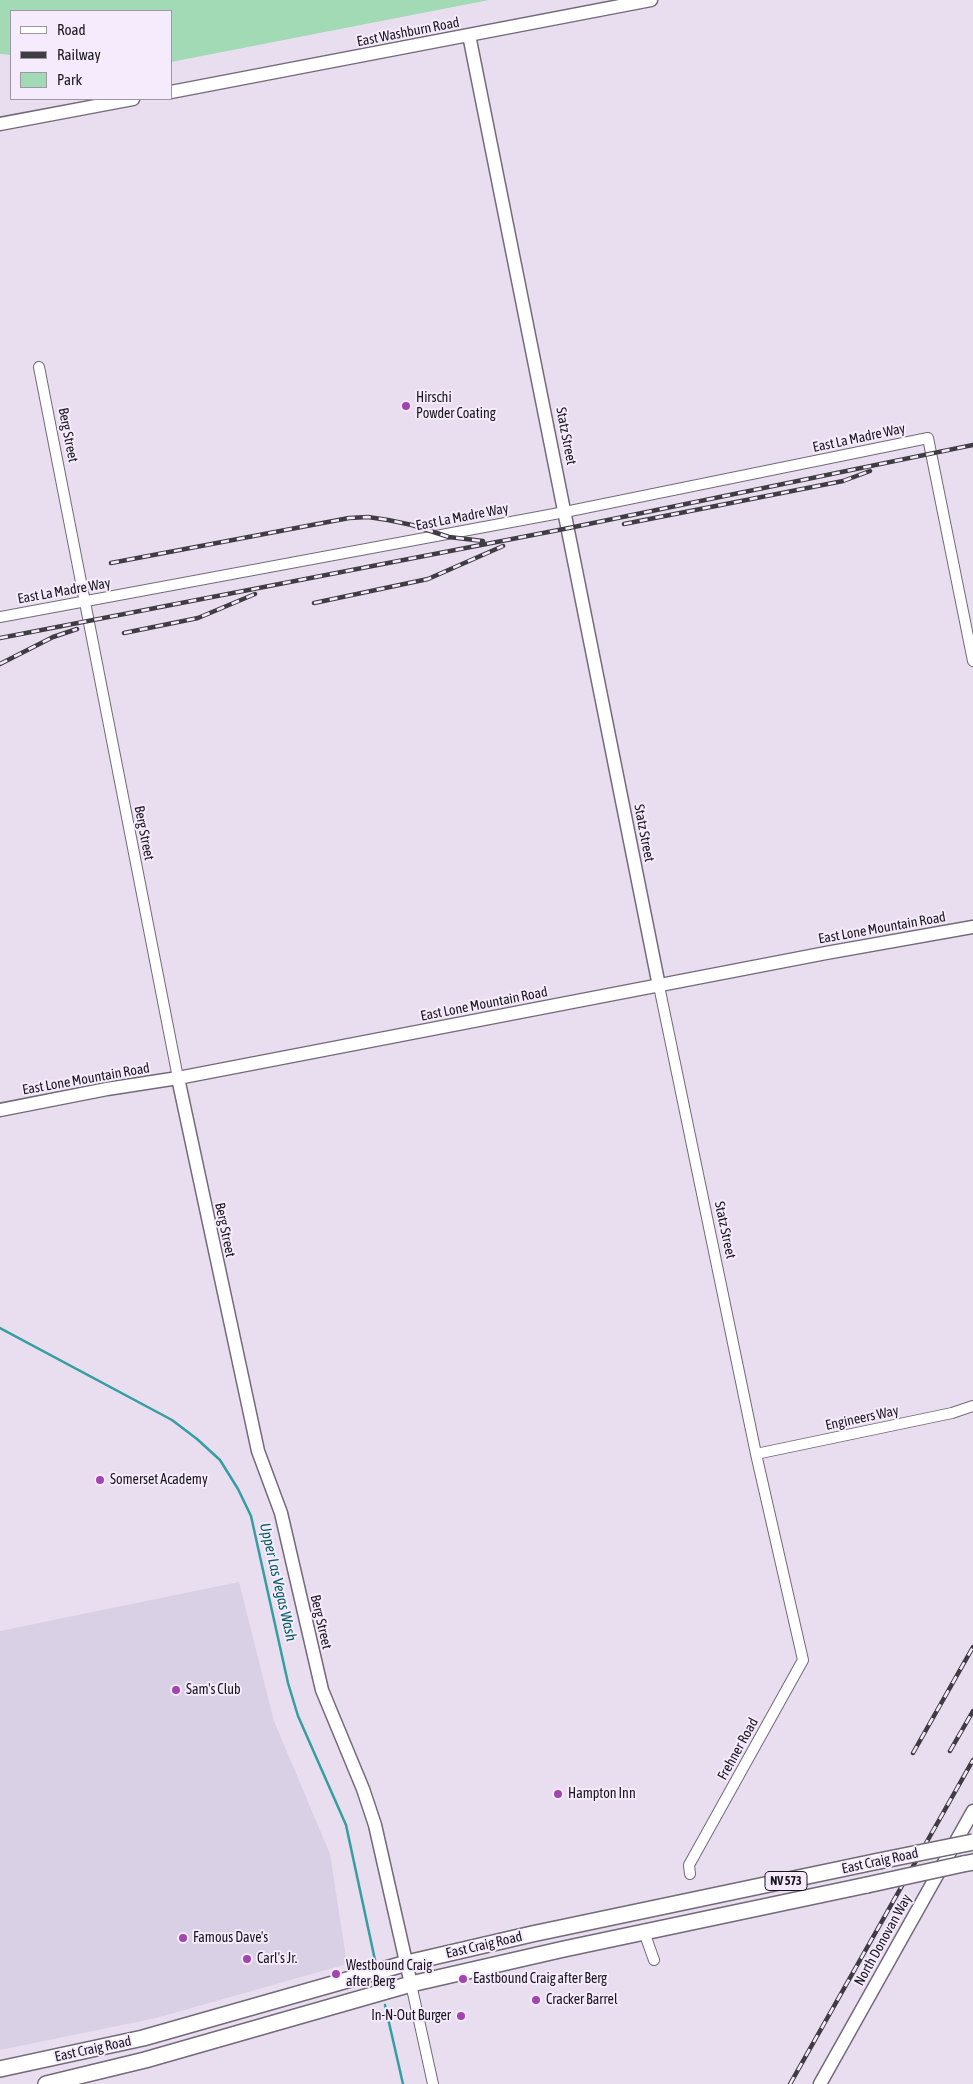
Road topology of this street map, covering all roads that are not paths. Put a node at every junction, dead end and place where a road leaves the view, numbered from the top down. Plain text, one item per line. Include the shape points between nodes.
1 (651, 0) edge
2 (469, 35) junction
3 (172, 92) edge
4 (129, 100) edge
5 (0, 124) edge
6 (39, 367) dead end
7 (565, 512) junction
8 (85, 602) junction
9 (0, 617) edge
10 (973, 661) edge
11 (973, 927) edge
12 (659, 986) junction
13 (178, 1078) junction
14 (0, 1110) edge
15 (973, 1406) edge
16 (756, 1454) junction
17 (796, 1636) joint
18 (973, 1811) edge
19 (973, 1842) edge
20 (968, 1863) edge
21 (690, 1874) dead end
22 (644, 1932) junction
23 (654, 1960) dead end
24 (407, 1963) junction
25 (411, 1984) junction
26 (174, 2030) junction
27 (143, 2038) junction
28 (145, 2060) junction
29 (0, 2069) edge
30 (88, 2074) junction
31 (46, 2084) edge
32 (433, 2084) edge
33 (820, 2084) edge

1 - 2 street, East Washburn Road
2 - 3 street, East Washburn Road
2 - 7 street, Statz Street
4 - 5 street
6 - 8 street, Berg Street
7 - 8 street, East La Madre Way
7 - 10 street, East La Madre Way via 928,438
7 - 12 street, Statz Street
8 - 9 street, East La Madre Way
8 - 13 street, Berg Street
11 - 12 street, East Lone Mountain Road
12 - 13 street, East Lone Mountain Road
12 - 16 street, Statz Street
13 - 14 street, East Lone Mountain Road
13 - 24 street, Berg Street via 258,1451 281,1513 322,1690 379,1836
15 - 16 street, Engineers Way
16 - 17 street, Statz Street
17 - 21 street, Frehner Road via 803,1660 689,1865
18 - 33 street, North Donovan Way
19 - 24 main road, East Craig Road / NV 573, bridge
20 - 22 main road, East Craig Road / NV 573, bridge
22 - 23 street
22 - 25 main road, East Craig Road
24 - 25 street, Berg Street
24 - 26 main road, East Craig Road
25 - 28 main road, East Craig Road
25 - 32 street, Berg Street
26 - 27 main road, East Craig Road
26 - 28 main road via 169,2040 149,2050
27 - 29 main road, East Craig Road
27 - 30 main road via 134,2052
28 - 30 main road, East Craig Road
30 - 31 main road, East Craig Road

